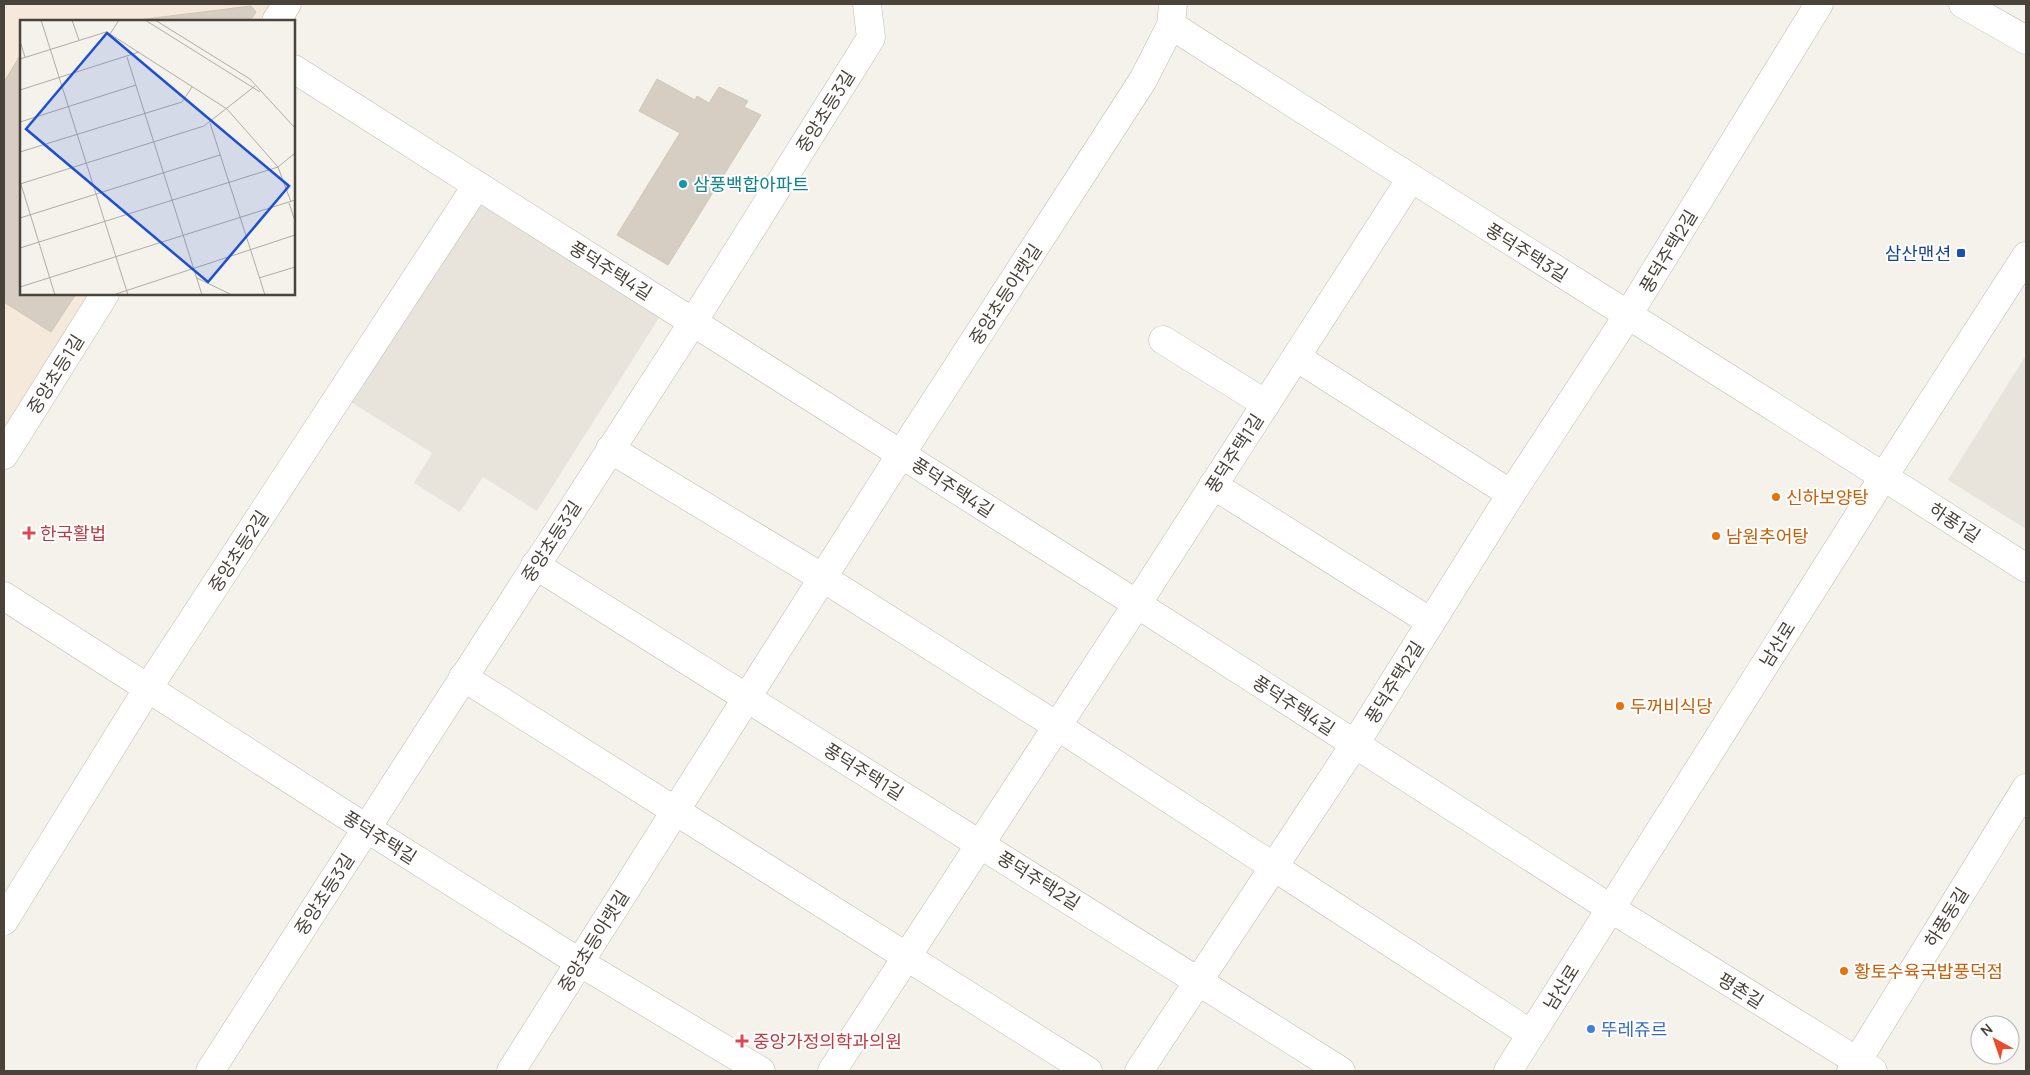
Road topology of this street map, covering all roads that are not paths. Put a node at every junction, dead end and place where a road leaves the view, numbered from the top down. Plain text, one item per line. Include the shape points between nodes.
1 (287, 4) edge
2 (868, 4) edge
3 (1819, 4) edge
4 (1963, 4) edge
5 (1172, 15) edge
6 (277, 20) edge
7 (2026, 40) edge
8 (295, 70) edge
9 (1410, 180) junction
10 (477, 185) junction
11 (2026, 256) edge
12 (104, 295) edge
13 (1628, 315) junction
14 (693, 322) junction
15 (1163, 340) dead end
16 (1296, 357) junction
17 (1266, 404) junction
18 (610, 449) junction
19 (901, 454) junction
20 (4, 455) edge
21 (1884, 476) junction
22 (1213, 485) junction
23 (1511, 494) junction
24 (535, 565) junction
25 (2026, 568) edge
26 (823, 578) junction
27 (4, 596) edge
28 (1137, 604) junction
29 (1431, 622) junction
30 (463, 677) junction
31 (148, 688) junction
32 (747, 698) junction
33 (1057, 726) junction
34 (1355, 744) junction
35 (2026, 788) edge
36 (675, 811) junction
37 (366, 828) junction
38 (980, 844) junction
39 (1274, 868) junction
40 (1610, 908) junction
41 (4, 921) edge
42 (906, 957) junction
43 (579, 962) junction
44 (1199, 981) junction
45 (1531, 1034) junction
46 (1860, 1068) edge
47 (210, 1071) edge
48 (511, 1071) edge
49 (761, 1071) edge
50 (832, 1071) edge
51 (1088, 1071) edge
52 (1139, 1071) edge
53 (1341, 1071) edge
54 (1508, 1071) edge

1 - 6 street
2 - 14 street, 중앙초등3길 via 871,38
3 - 13 street, 풍덕주택2길
4 - 7 street
5 - 9 street, 풍덕주택3길
5 - 19 street, 중앙초등아랫길 via 1143,80
8 - 10 street, 풍덕주택4길
9 - 13 street, 풍덕주택3길
9 - 16 street, 풍덕주택1길
10 - 14 street, 풍덕주택4길
10 - 31 street, 중앙초등2길
11 - 21 street, 남산로
12 - 20 street, 중앙초등1길
13 - 21 street, 풍덕주택3길
13 - 23 street, 풍덕주택2길
14 - 18 street, 중앙초등3길
14 - 19 street, 풍덕주택4길
15 - 17 street
16 - 17 street, 풍덕주택1길
16 - 23 street
17 - 22 street, 풍덕주택1길
18 - 24 street, 중앙초등3길
18 - 26 street
19 - 26 street, 중앙초등아랫길
19 - 28 street, 풍덕주택4길
21 - 25 street, 하풍1길
21 - 40 street, 남산로
22 - 28 street, 풍덕주택1길
22 - 29 street
23 - 29 street, 풍덕주택2길
24 - 30 street, 중앙초등3길
24 - 32 street
26 - 32 street, 중앙초등아랫길
26 - 33 street
27 - 31 street, 풍덕주택길
28 - 33 street, 풍덕주택1길
28 - 34 street, 풍덕주택4길
29 - 34 street, 풍덕주택2길
30 - 36 street
30 - 37 street, 중앙초등3길
31 - 37 street, 풍덕주택길
31 - 41 street, 중앙초등2길
32 - 36 street, 중앙초등아랫길
32 - 38 street, 풍덕주택1길
33 - 38 street, 풍덕주택1길
33 - 39 street
34 - 39 street, 풍덕주택2길
34 - 40 street, 풍덕주택4길
35 - 46 street, 하풍동길
36 - 42 street
36 - 43 street, 중앙초등아랫길
37 - 43 street, 풍덕주택길
37 - 47 street, 중앙초등3길
38 - 42 street, 풍덕주택1길
38 - 44 street, 풍덕주택2길
39 - 44 street, 풍덕주택2길
39 - 45 street
40 - 45 street, 남산로
40 - 46 street, 평촌길
42 - 50 street, 풍덕주택1길
42 - 51 street
43 - 48 street, 중앙초등아랫길
43 - 49 street, 풍덕주택길
44 - 52 street, 풍덕주택2길
44 - 53 street
45 - 54 street, 남산로

